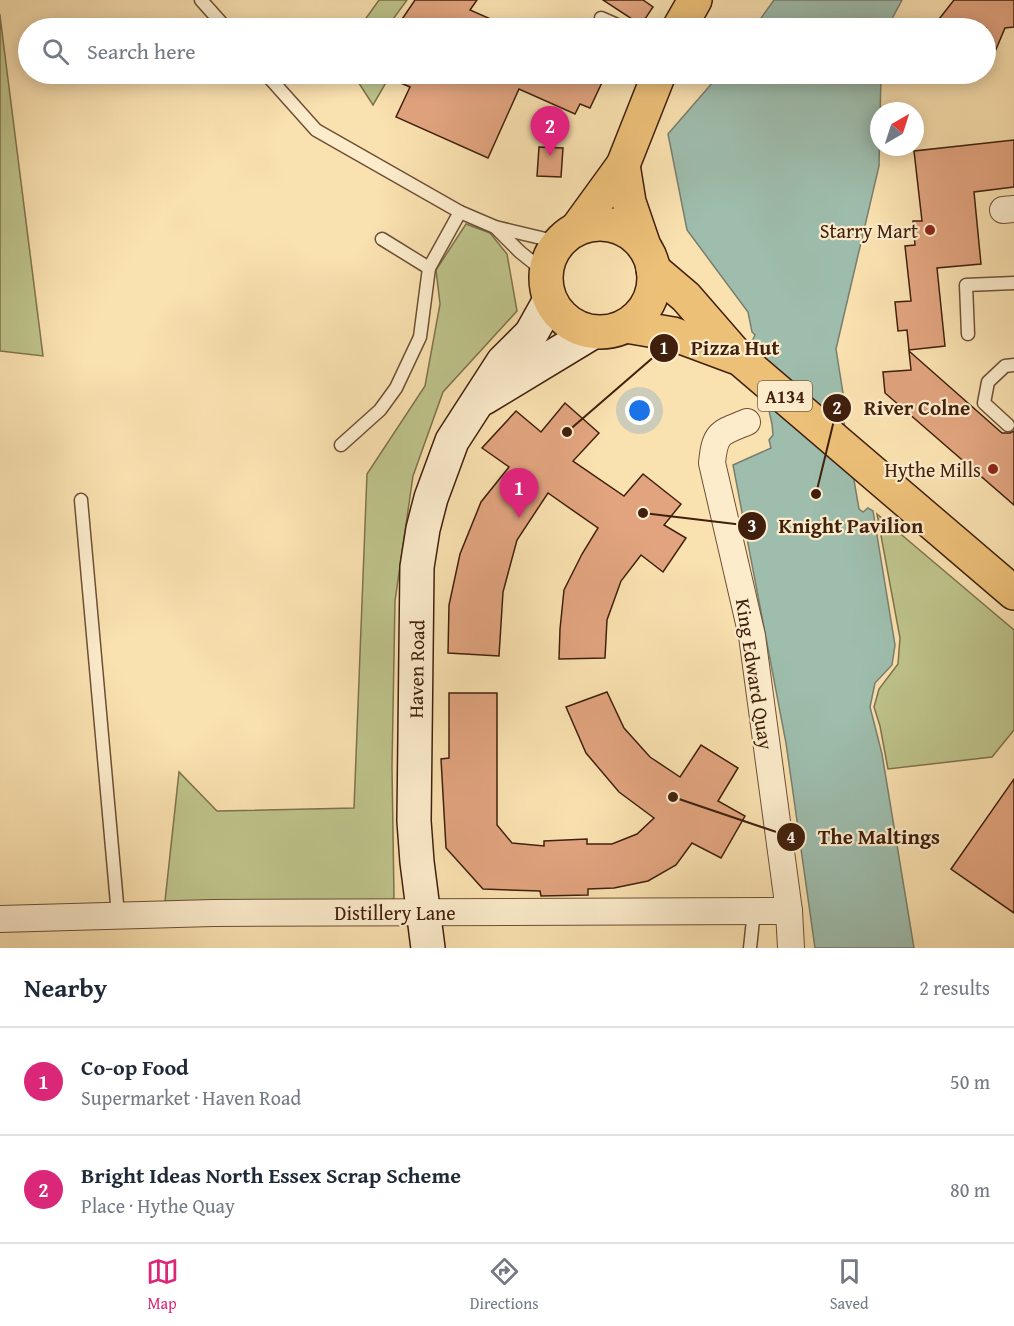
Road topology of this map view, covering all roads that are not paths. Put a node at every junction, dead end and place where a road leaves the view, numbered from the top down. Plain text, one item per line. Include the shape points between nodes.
1 (201, 0) edge
2 (695, 0) edge
3 (217, 18) edge
4 (685, 18) edge
5 (275, 84) edge
6 (655, 84) edge
7 (623, 165) junction
8 (460, 212) junction
9 (495, 227) junction
10 (568, 234) junction
11 (382, 240) dead end
12 (649, 257) junction
13 (429, 268) junction
14 (1014, 283) edge
15 (548, 286) junction
16 (626, 326) junction
17 (593, 332) junction
18 (968, 334) dead end
19 (739, 358) junction
20 (1014, 365) edge
21 (478, 402) junction
22 (747, 423) dead end
23 (1008, 425) dead end
24 (340, 445) dead end
25 (81, 500) dead end
26 (1014, 593) edge
27 (423, 911) junction
28 (754, 911) junction
29 (789, 911) junction
30 (118, 915) junction
31 (0, 919) edge
32 (428, 948) edge
33 (750, 948) edge
34 (791, 948) edge

1 - 3 lane
2 - 4 main road
5 - 8 lane via 316,130
6 - 7 main road
7 - 10 main road
7 - 12 main road via 629,202
8 - 9 lane
8 - 13 lane
9 - 10 lane
9 - 15 lane
10 - 12 main road, A134 via 601,224 620,228 637,238
10 - 15 main road via 551,254
11 - 13 lane
12 - 16 main road via 651,298 642,313
12 - 19 main road, A134
13 - 24 lane via 420,337 396,388 381,410
14 - 18 lane via 966,285
15 - 17 main road via 564,320
15 - 21 street, Haven Road via 531,334 503,362
16 - 17 main road, A134
16 - 19 main road, A134 via 673,334
17 - 21 street, Haven Road
19 - 26 main road, A134
20 - 23 lane via 1005,366 988,382 984,403
21 - 27 street, Haven Road via 452,441 431,498 417,567 414,821
22 - 29 street, King Edward Quay via 722,433 714,444 712,463 752,636
25 - 30 lane
27 - 28 street, Distillery Lane
27 - 30 street, Distillery Lane
27 - 32 street, Haven Road
28 - 29 street, Distillery Lane
28 - 33 lane
29 - 34 street, King Edward Quay
30 - 31 street, Distillery Lane

